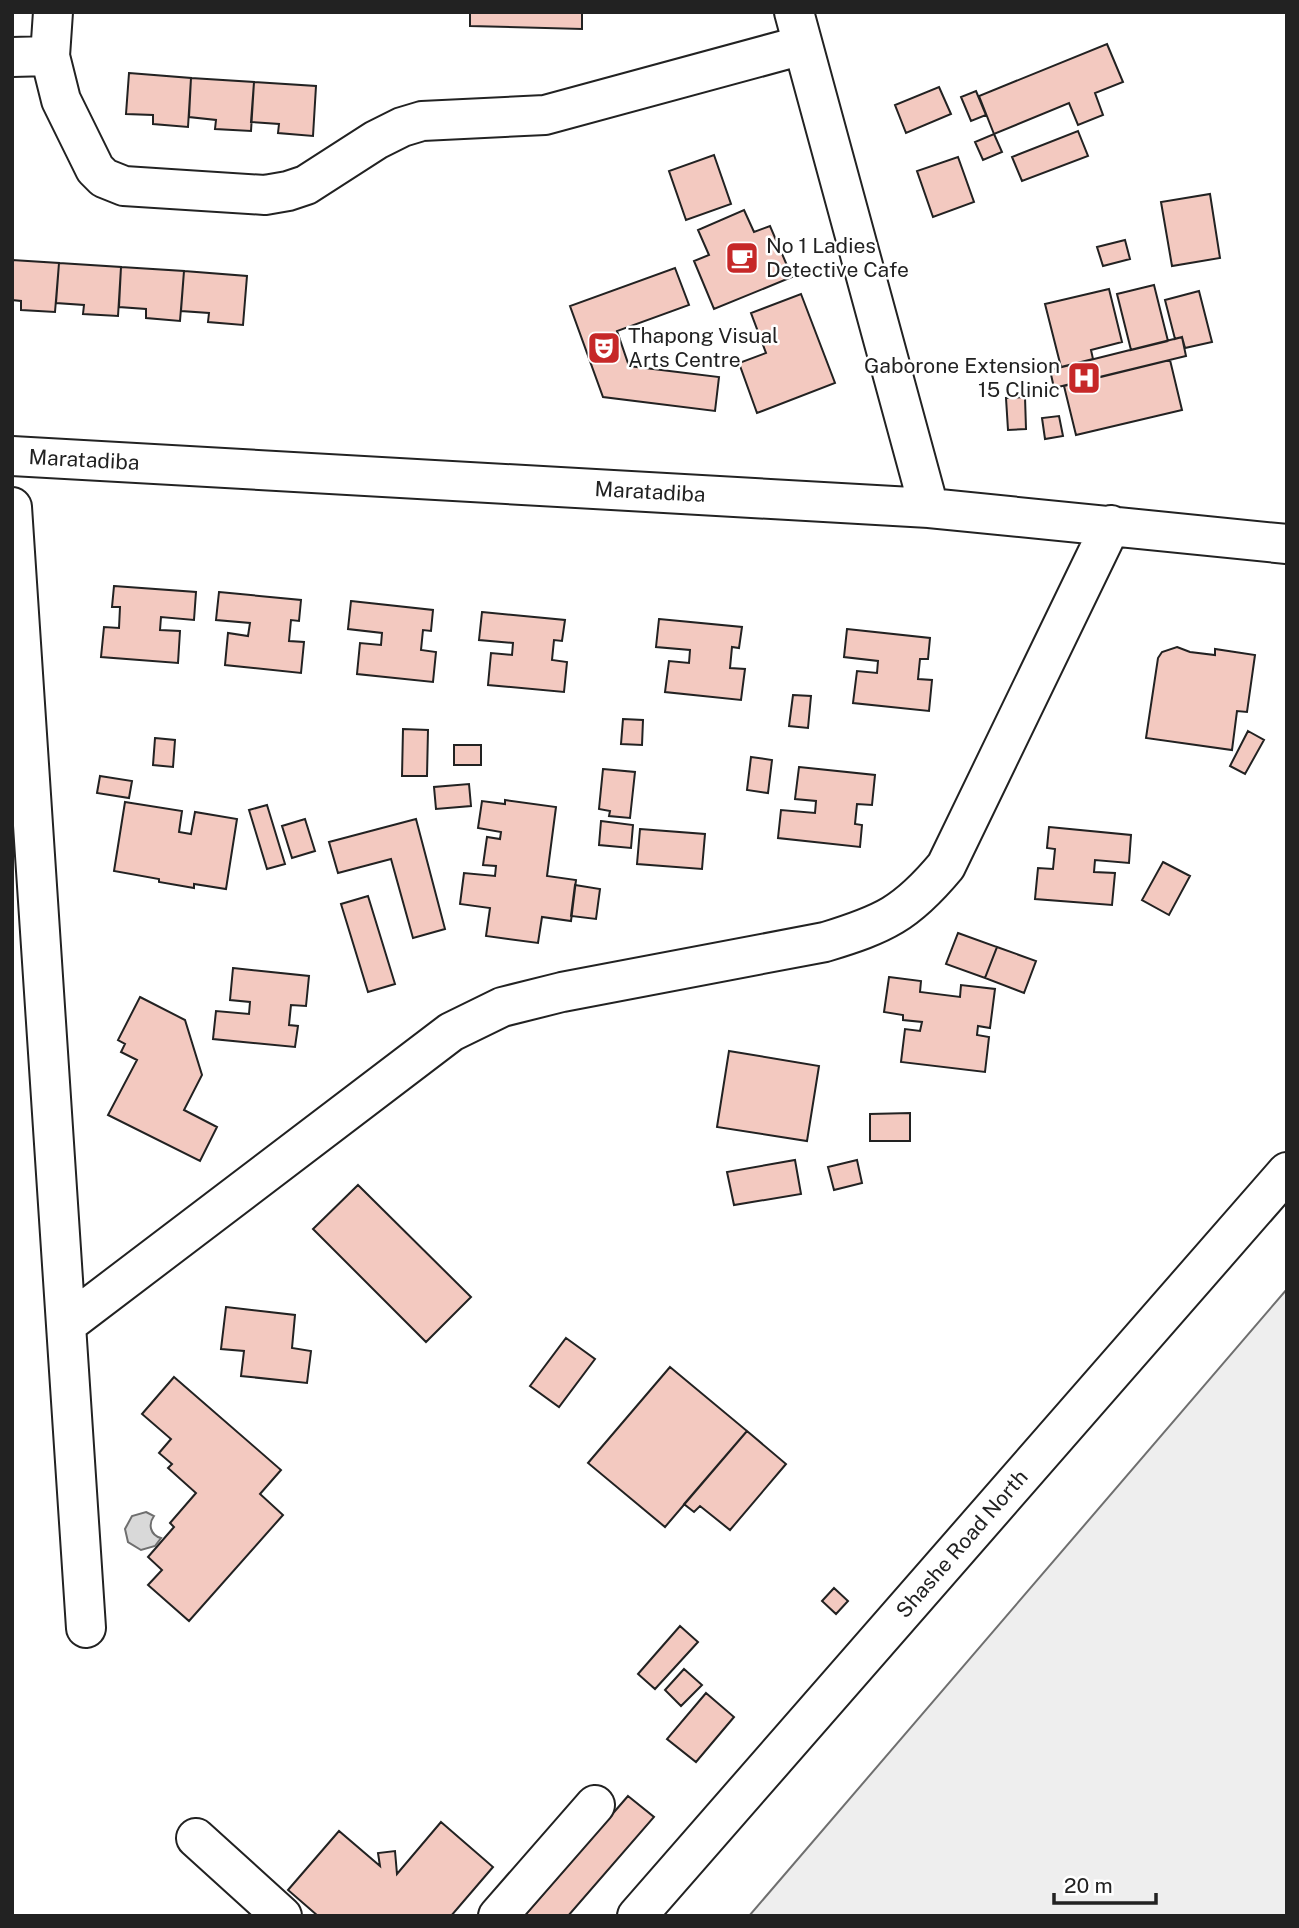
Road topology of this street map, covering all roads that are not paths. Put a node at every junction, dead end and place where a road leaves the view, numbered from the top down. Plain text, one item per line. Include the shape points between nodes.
1 (53, 12) edge
2 (798, 28) edge
3 (50, 56) junction
4 (12, 57) edge
5 (12, 456) edge
6 (12, 507) edge
7 (929, 508) junction
8 (1111, 525) junction
9 (1287, 544) edge
10 (1287, 1172) edge
11 (67, 1324) junction
12 (86, 1628) dead end
13 (595, 1805) dead end
14 (196, 1838) dead end
15 (282, 1916) edge
16 (498, 1916) edge
17 (636, 1916) edge

1 - 3 street
2 - 3 street via 545,115 422,121 402,127 306,185 265,195 124,186 104,178 95,169 61,100
2 - 7 street
3 - 4 street
5 - 7 street, Maratadiba
6 - 11 street
7 - 8 street, Maratadiba
8 - 9 street, Maratadiba
8 - 11 street via 946,866 923,893 894,916 825,942 502,1007 451,1032
10 - 17 street, Shashe Road North
11 - 12 street
13 - 16 street
14 - 15 street

